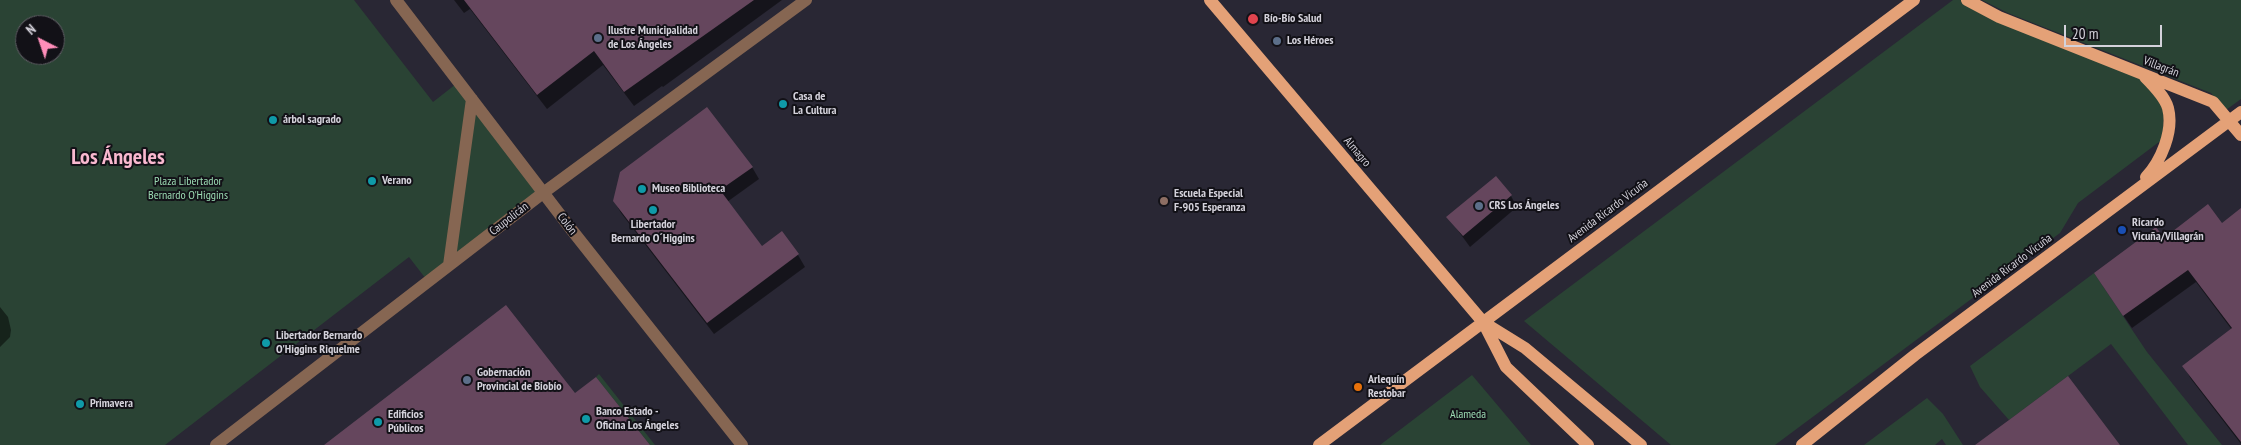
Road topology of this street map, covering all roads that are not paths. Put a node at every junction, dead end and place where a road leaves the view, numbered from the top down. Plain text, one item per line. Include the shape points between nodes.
1 (396, 0) edge
2 (806, 0) edge
3 (1210, 0) edge
4 (1914, 0) edge
5 (1967, 0) edge
6 (2141, 74) junction
7 (472, 99) junction
8 (2241, 112) edge
9 (2229, 120) junction
10 (2241, 135) edge
11 (543, 193) junction
12 (2124, 200) junction
13 (449, 265) junction
14 (1483, 322) junction
15 (216, 445) edge
16 (742, 445) edge
17 (1319, 445) edge
18 (1588, 445) edge
19 (1641, 445) edge
20 (1802, 445) edge

1 - 7 street, Colón
2 - 11 street, Caupolicán
3 - 14 main road, Almagro
4 - 14 main road, Avenida Ricardo Vicuña
5 - 6 main road, Villagrán via 1999,17
6 - 9 main road, Villagrán via 2213,102
6 - 12 main road via 2162,96 2170,122 2161,156 2152,171
7 - 11 street, Colón
7 - 13 street
8 - 9 main road, Avenida Ricardo Vicuña
9 - 10 main road, Villagrán
9 - 12 main road, Avenida Ricardo Vicuña
11 - 13 street, Caupolicán
11 - 16 street, Colón
12 - 20 main road, Avenida Ricardo Vicuña via 1915,355
13 - 15 street, Caupolicán
14 - 17 main road, Avenida Ricardo Vicuña
14 - 18 main road, Almagro via 1506,367
14 - 19 main road, Almagro via 1525,348

